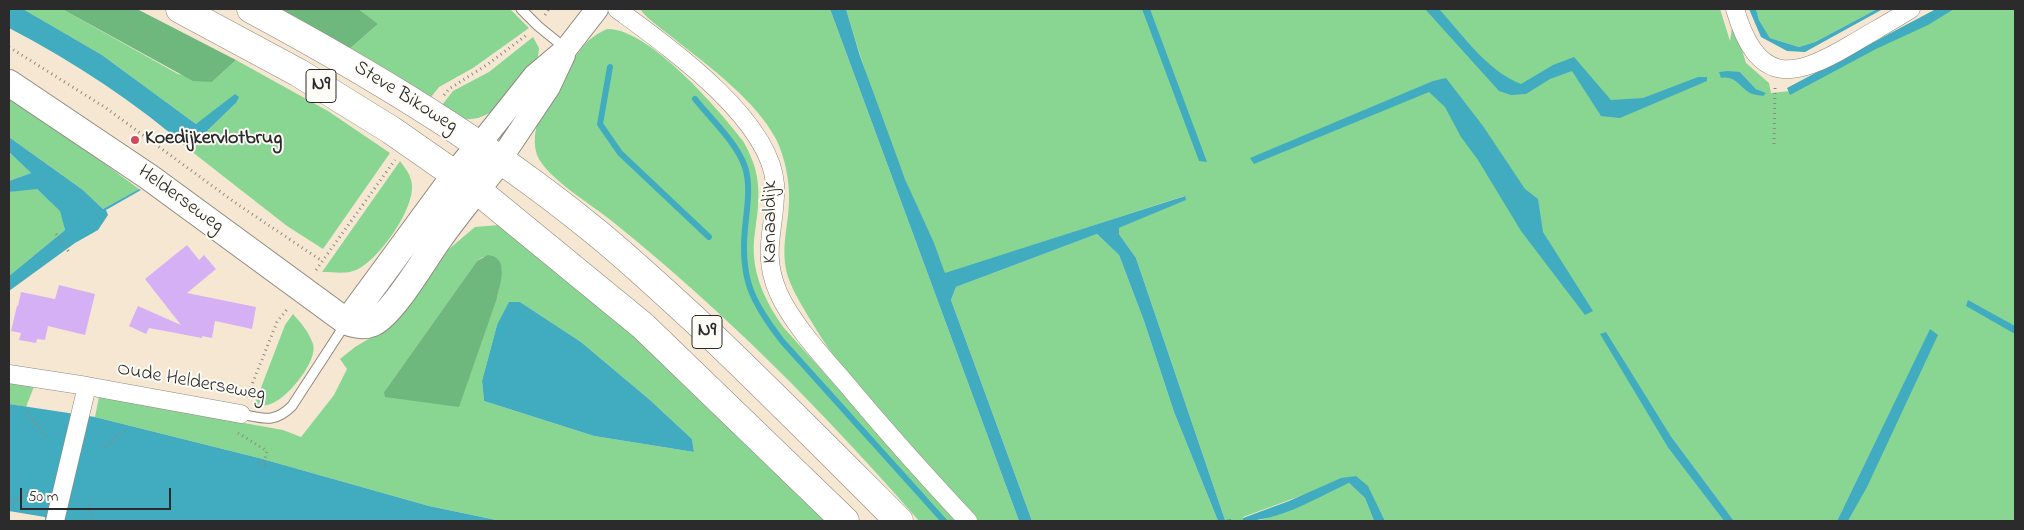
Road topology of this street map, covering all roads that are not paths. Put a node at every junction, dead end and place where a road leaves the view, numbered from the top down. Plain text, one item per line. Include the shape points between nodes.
1 (180, 9) edge
2 (251, 9) edge
3 (521, 9) edge
4 (597, 9) edge
5 (617, 9) edge
6 (1735, 9) edge
7 (1911, 9) edge
8 (566, 49) junction
9 (9, 83) edge
10 (489, 152) junction
11 (455, 175) junction
12 (477, 190) junction
13 (347, 322) junction
14 (9, 374) edge
15 (86, 394) junction
16 (237, 413) joint
17 (55, 521) edge
18 (845, 521) edge
19 (899, 521) edge
20 (968, 521) edge

1 - 11 main road, Steve Bikoweg / N9 via 299,73
2 - 10 main road, Steve Bikoweg / N9 via 430,111
3 - 8 lane
4 - 8 street
5 - 20 street, Kanaaldijk via 686,61 757,136 768,158 774,182 775,203 768,247 778,292 813,346
6 - 7 street via 1748,45 1758,57 1777,69 1790,70 1817,64
8 - 10 street via 550,87 514,141
9 - 13 main road, Helderseweg via 149,177
10 - 11 main road, Steve Bikoweg
10 - 12 main road
10 - 19 main road, N9 via 592,228 659,287 772,392
11 - 12 main road, Steve Bikoweg / N9
11 - 13 main road
12 - 13 main road via 393,305 380,318 365,326
12 - 18 main road, N9 via 642,326
13 - 16 lane, Oude Helderseweg via 286,413 270,419
14 - 15 street, Oude Helderseweg
15 - 16 street, Oude Helderseweg
15 - 17 street

